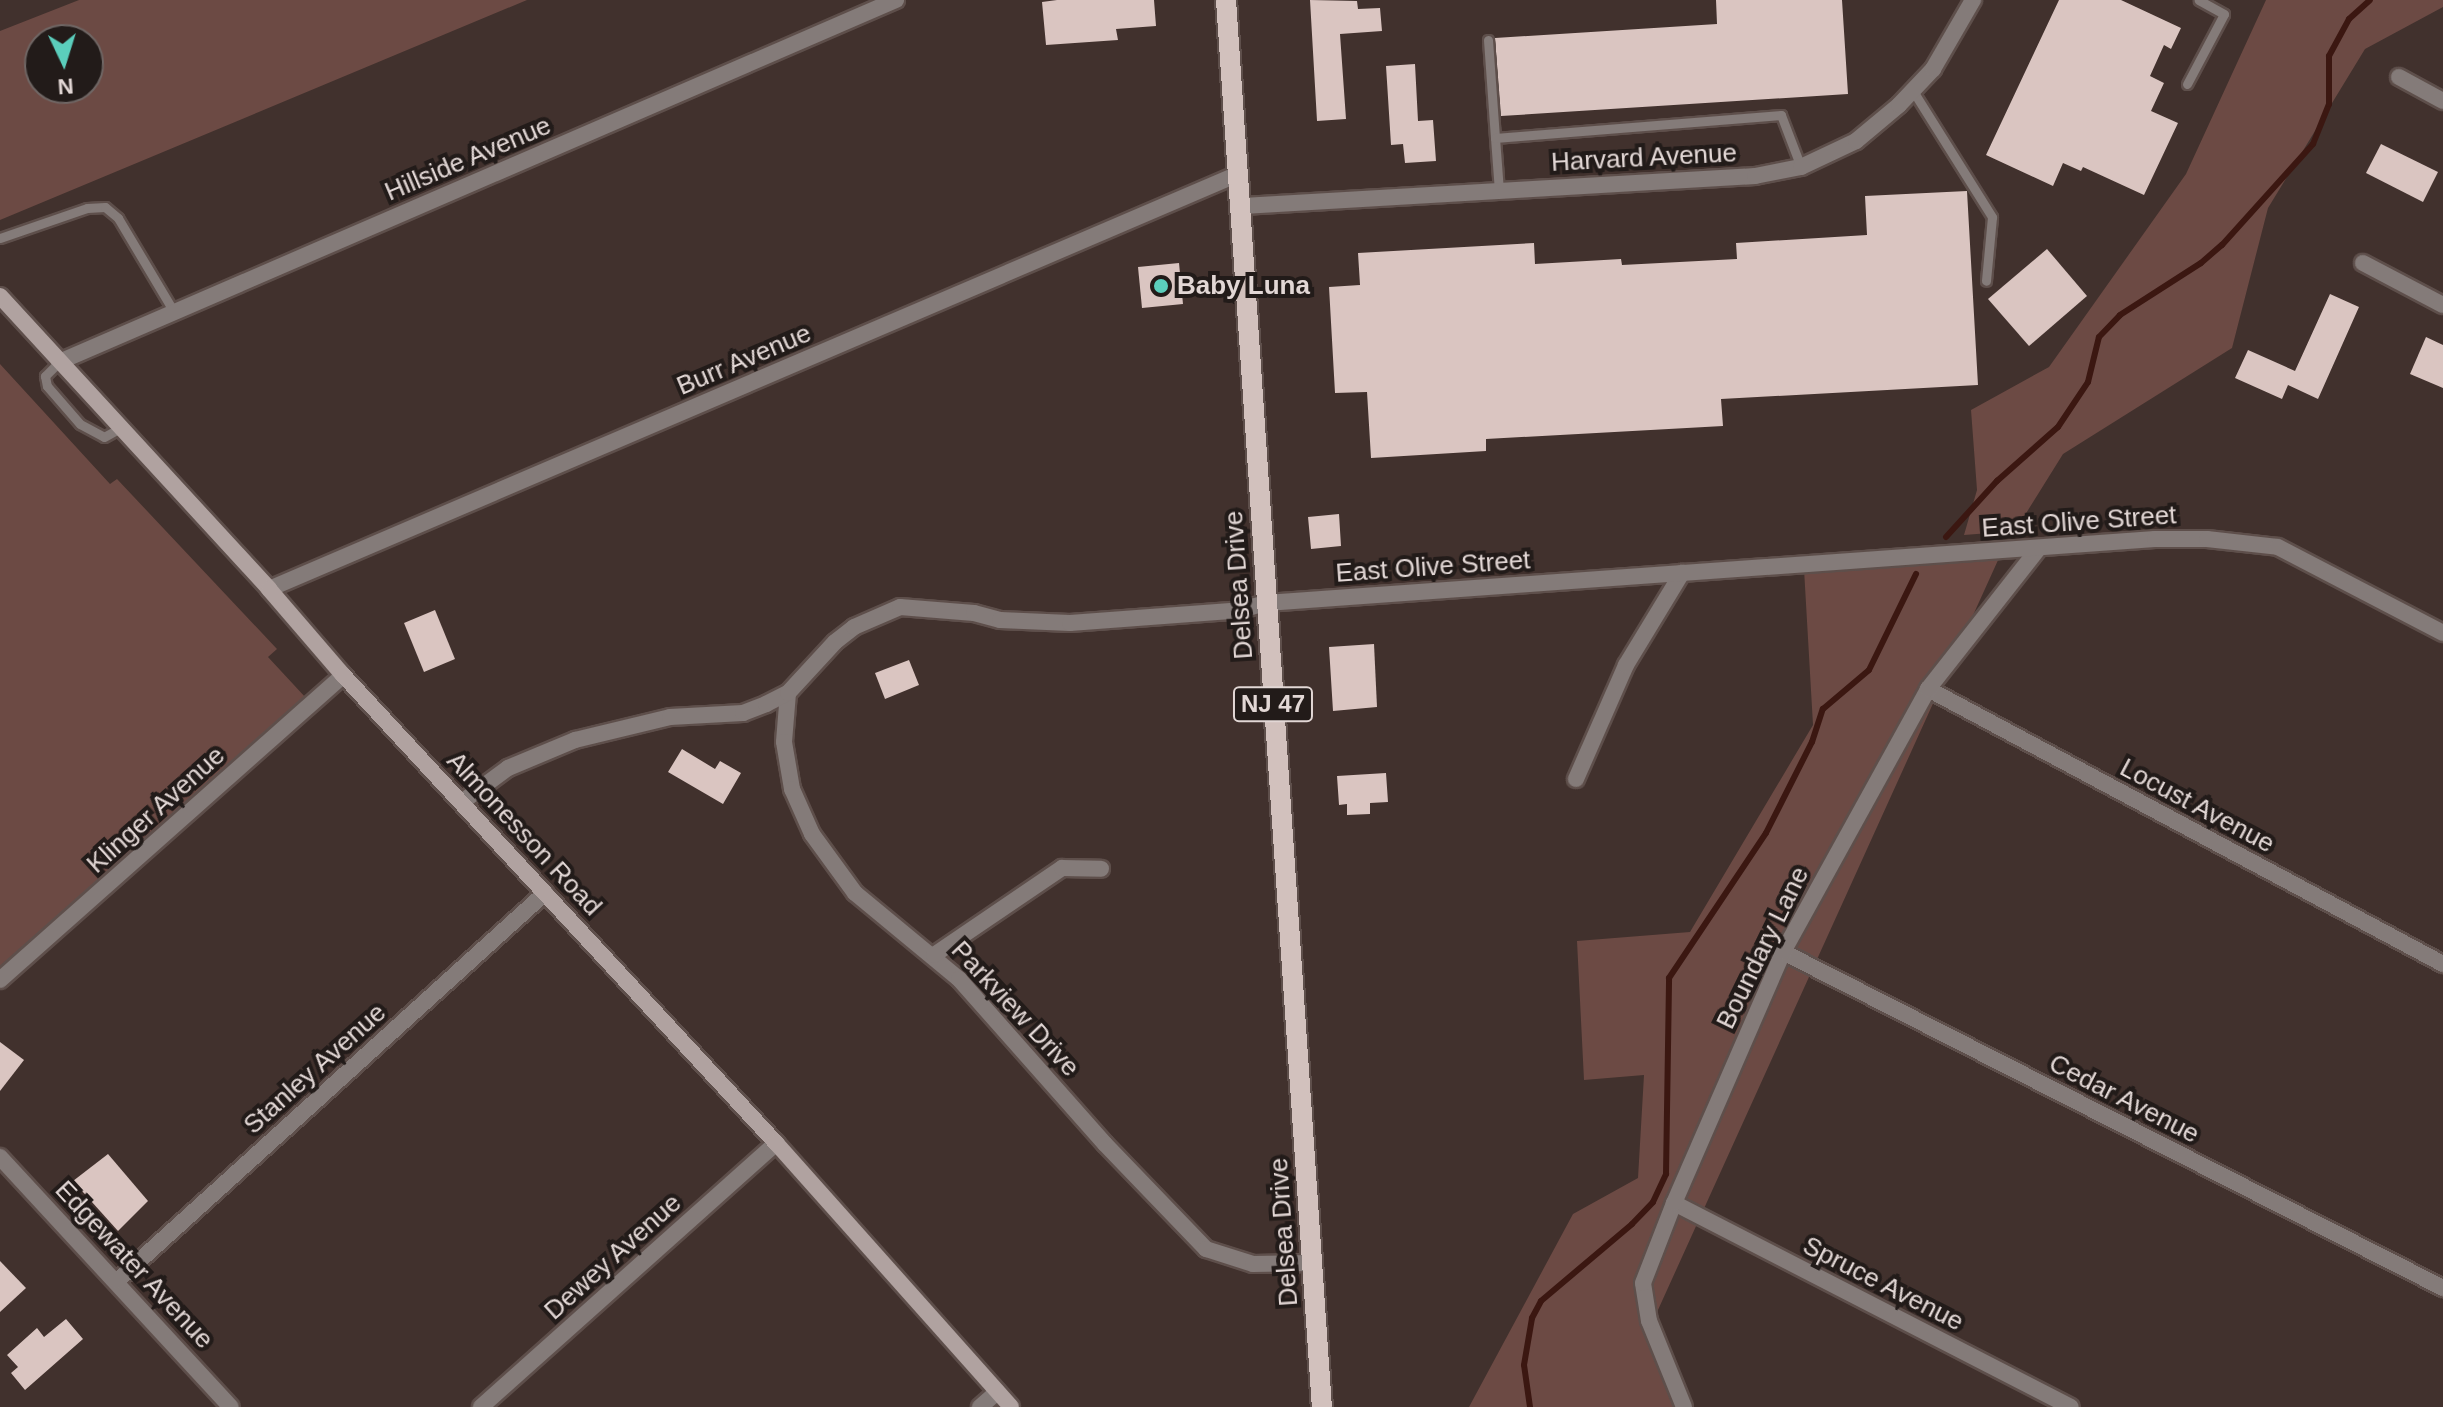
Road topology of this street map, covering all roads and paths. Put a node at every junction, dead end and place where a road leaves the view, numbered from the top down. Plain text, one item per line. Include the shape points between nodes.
1 (896, 0) edge
2 (1226, 0) edge
3 (1973, 0) edge
4 (2199, 0) edge
5 (1488, 40) dead end
6 (2399, 77) dead end
7 (2187, 84) dead end
8 (1913, 91) junction
9 (2443, 101) edge
10 (1495, 138) junction
11 (1801, 167) junction
12 (1238, 174) junction
13 (1499, 191) junction
14 (1243, 206) junction
15 (0, 238) edge
16 (2363, 263) dead end
17 (1986, 281) dead end
18 (0, 296) edge
19 (2443, 305) edge
20 (174, 312) junction
21 (59, 362) junction
22 (120, 428) junction
23 (2039, 548) junction
24 (1682, 573) junction
25 (269, 589) junction
26 (1266, 603) junction
27 (2443, 633) edge
28 (343, 675) junction
29 (1928, 689) junction
30 (788, 693) junction
31 (1576, 779) dead end
32 (462, 802) junction
33 (1101, 869) dead end
34 (545, 893) junction
35 (1783, 952) junction
36 (934, 955) junction
37 (2443, 964) edge
38 (0, 980) edge
39 (776, 1143) junction
40 (0, 1157) edge
41 (1674, 1203) junction
42 (1312, 1263) junction
43 (117, 1281) junction
44 (2443, 1288) edge
45 (997, 1392) junction
46 (231, 1407) edge
47 (481, 1407) edge
48 (980, 1407) edge
49 (1011, 1407) edge
50 (1322, 1407) edge
51 (1684, 1407) edge
52 (2071, 1407) edge

1 - 20 street, Hillside Avenue
2 - 12 main road, Delsea Drive / NJ 47
3 - 8 street, Harvard Avenue via 1933,69
4 - 7 lane via 2224,14
5 - 10 lane
6 - 9 street
8 - 11 street, Harvard Avenue via 1856,141
8 - 17 lane via 1992,217
10 - 11 lane via 1781,115
10 - 13 lane
11 - 13 street, Harvard Avenue via 1755,176
12 - 14 main road, Delsea Drive / NJ 47
12 - 25 street, Burr Avenue
13 - 14 street, Harvard Avenue
14 - 26 main road, Delsea Drive / NJ 47
15 - 20 lane via 87,208 105,207 118,218
16 - 19 street
18 - 21 main road, Almonesson Road
20 - 21 street, Hillside Avenue
21 - 22 main road, Almonesson Road
21 - 22 lane via 45,376 47,386 80,424 104,437
22 - 25 main road, Almonesson Road
23 - 24 street, East Olive Street
23 - 27 street, East Olive Street via 2207,539 2278,547
23 - 29 street, Boundary Lane
24 - 26 street, East Olive Street
24 - 31 street via 1626,665
25 - 28 main road, Almonesson Road
26 - 30 street, East Olive Street via 1241,610 1070,623 900,607 854,627
26 - 42 main road, Delsea Drive / NJ 47
28 - 32 main road, Almonesson Road
28 - 38 street, Klinger Avenue
29 - 35 street, Boundary Lane
29 - 37 street, Locust Avenue
30 - 32 street, East Olive Street via 743,713 670,717 575,740 508,768
30 - 36 street, Parkview Drive via 787,766 812,834 855,893
32 - 34 main road, Almonesson Road
33 - 36 street via 1062,868
34 - 39 main road, Almonesson Road
34 - 43 street, Stanley Avenue
35 - 41 street, Boundary Lane
35 - 44 street, Cedar Avenue
36 - 42 street, Parkview Drive via 1206,1249 1253,1264
39 - 45 main road, Almonesson Road
39 - 47 street, Dewey Avenue
40 - 43 street, Edgewater Avenue
41 - 51 street, Boundary Lane via 1643,1283 1649,1321
41 - 52 street, Spruce Avenue
42 - 50 main road, Delsea Drive / NJ 47
43 - 46 street, Edgewater Avenue
45 - 48 street
45 - 49 main road, Almonesson Road

